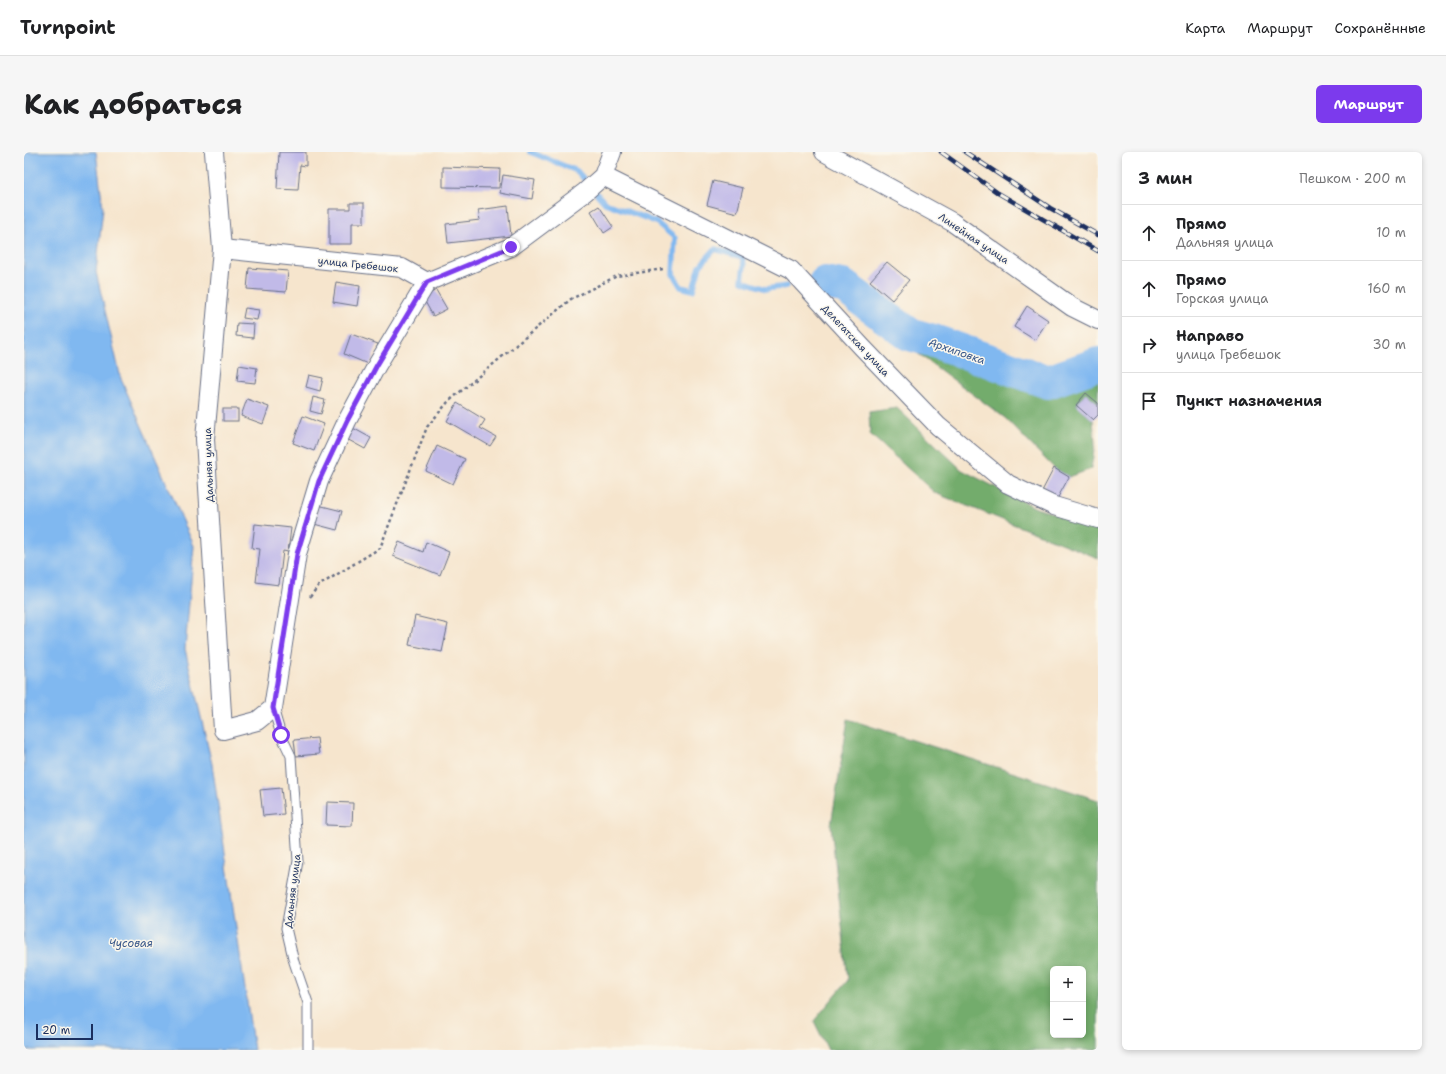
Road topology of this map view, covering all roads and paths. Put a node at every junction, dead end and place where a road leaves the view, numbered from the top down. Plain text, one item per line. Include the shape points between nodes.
1 (214, 152) edge
2 (612, 152) edge
3 (824, 152) edge
4 (603, 176) junction
5 (222, 249) junction
6 (663, 270) dead end
7 (427, 282) junction
8 (1095, 317) edge
9 (1098, 519) edge
10 (309, 598) dead end
11 (273, 708) junction
12 (308, 1050) edge

1 - 5 street, Дальняя улица
2 - 4 street
3 - 8 street, Линейная улица via 952,222 1072,307
4 - 7 street via 511,247
4 - 9 street, Делегатская улица via 791,270 938,426 1008,484 1054,506
5 - 7 street, улица Гребешок via 402,268
5 - 11 street, Дальняя улица via 205,439 222,730 257,721
6 - 10 path via 617,276 571,299 448,402 428,427 380,548 318,586
7 - 11 street via 347,421 319,481 297,554
11 - 12 lane, Дальняя улица via 291,756 298,861 286,928 308,1003

